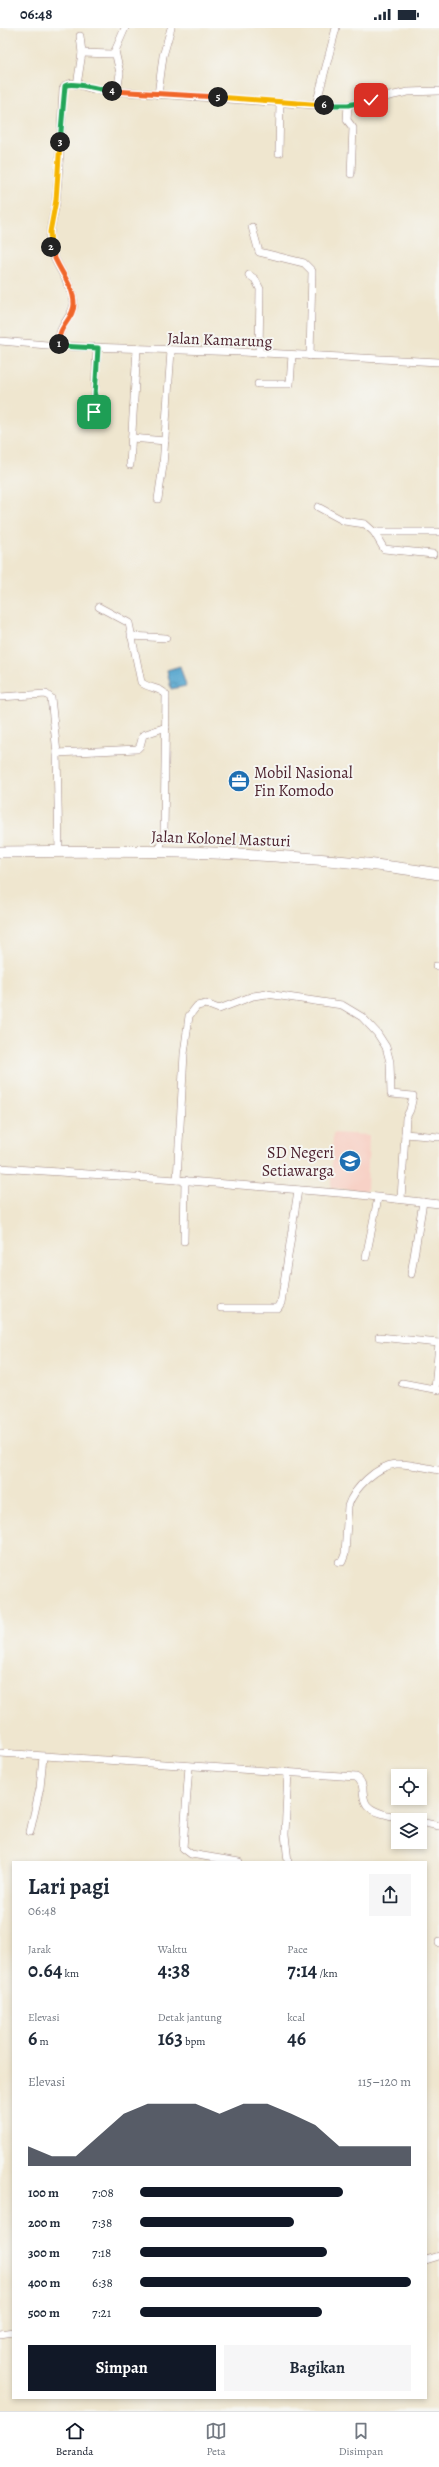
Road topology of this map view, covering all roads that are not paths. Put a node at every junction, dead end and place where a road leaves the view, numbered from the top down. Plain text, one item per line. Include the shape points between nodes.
1 (125, 28) edge
2 (171, 28) edge
3 (336, 28) edge
4 (80, 36) dead end
5 (115, 52) junction
6 (82, 53) junction
7 (77, 85) junction
8 (439, 91) edge
9 (117, 92) junction
10 (158, 95) junction
11 (280, 102) junction
12 (316, 105) junction
13 (348, 105) junction
14 (279, 152) dead end
15 (351, 174) dead end
16 (252, 227) dead end
17 (249, 275) dead end
18 (0, 341) edge
19 (59, 346) junction
20 (98, 348) junction
21 (137, 350) junction
22 (171, 351) junction
23 (258, 353) junction
24 (292, 355) junction
25 (310, 356) junction
26 (439, 362) edge
27 (258, 384) dead end
28 (94, 412) dead end
29 (132, 438) junction
30 (165, 441) junction
31 (130, 465) dead end
32 (158, 499) dead end
33 (318, 507) dead end
34 (374, 532) junction
35 (439, 532) edge
36 (433, 554) dead end
37 (98, 607) dead end
38 (131, 636) junction
39 (166, 638) dead end
40 (0, 697) edge
41 (166, 727) junction
42 (57, 753) junction
43 (158, 850) junction
44 (60, 851) junction
45 (0, 852) edge
46 (439, 874) edge
47 (405, 1134) junction
48 (439, 1137) edge
49 (0, 1168) edge
50 (177, 1180) junction
51 (185, 1180) junction
52 (298, 1190) junction
53 (378, 1198) junction
54 (400, 1199) junction
55 (423, 1202) junction
56 (439, 1204) edge
57 (184, 1241) dead end
58 (366, 1257) dead end
59 (411, 1274) dead end
60 (221, 1308) dead end
61 (379, 1337) dead end
62 (439, 1343) edge
63 (402, 1383) dead end
64 (437, 1390) edge
65 (439, 1470) edge
66 (339, 1562) dead end
67 (0, 1753) edge
68 (44, 1757) junction
69 (189, 1766) junction
70 (288, 1772) junction
71 (391, 1814) edge
72 (427, 1823) edge
73 (439, 1826) edge
74 (30, 1832) dead end
75 (234, 1861) edge
76 (288, 1861) edge
77 (439, 2256) edge
78 (427, 2260) edge
79 (12, 2332) edge
80 (0, 2334) edge

1 - 5 street
2 - 10 street via 162,56
3 - 12 street
4 - 6 street
5 - 6 street via 106,55
5 - 9 street via 120,73
6 - 7 street
7 - 9 street
7 - 19 street via 69,83 64,89 56,200 50,232 52,253 69,285 74,302 74,307 59,332
8 - 13 street via 408,92
9 - 10 street
10 - 11 street
11 - 12 street
11 - 14 street
12 - 13 street
13 - 15 street via 347,120 353,128
16 - 25 street via 260,252 304,263 312,271
17 - 23 street via 255,279 260,289
18 - 19 street, Jalan Kamarung
19 - 20 street, Jalan Kamarung
20 - 21 street, Jalan Kamarung
20 - 28 street
21 - 22 street, Jalan Kamarung
21 - 29 street
22 - 23 street, Jalan Kamarung
22 - 30 street
23 - 24 street, Jalan Kamarung
24 - 25 street, Jalan Kamarung
24 - 27 street via 290,384
25 - 26 street, Jalan Kamarung
29 - 30 street
29 - 31 street
30 - 32 street
33 - 34 street via 344,520 364,524
34 - 35 street
34 - 36 street via 384,549
37 - 38 street via 128,623
38 - 39 street
38 - 41 street via 141,682 166,695
40 - 42 street via 49,694 53,704
41 - 42 street via 143,735 137,749
41 - 43 street via 164,833
42 - 44 street
43 - 44 main road, Jalan Kolonel Masturi
43 - 46 main road, Jalan Kolonel Masturi via 312,858
44 - 45 main road, Jalan Kolonel Masturi
47 - 48 street
47 - 50 street via 406,1118 413,1096 391,1094 390,1062 386,1047 362,1017 342,1004 267,994 253,996 219,1009 206,1004 193,1009 189,1016
47 - 54 street
49 - 50 street
50 - 51 street
51 - 52 street
51 - 57 street
52 - 53 street
52 - 60 street via 281,1303 278,1308
53 - 54 street
53 - 58 street
54 - 55 street
55 - 56 street
55 - 59 street
61 - 62 street
62 - 64 street
63 - 64 street
65 - 66 street via 397,1464 382,1468 367,1480 350,1499 345,1554 342,1562
67 - 68 street
68 - 69 street
68 - 74 street
69 - 70 street
69 - 75 street via 183,1848 191,1854
70 - 71 street via 356,1777 362,1783 365,1801 371,1808
70 - 76 street via 285,1834
72 - 73 street
77 - 78 street
79 - 80 street

